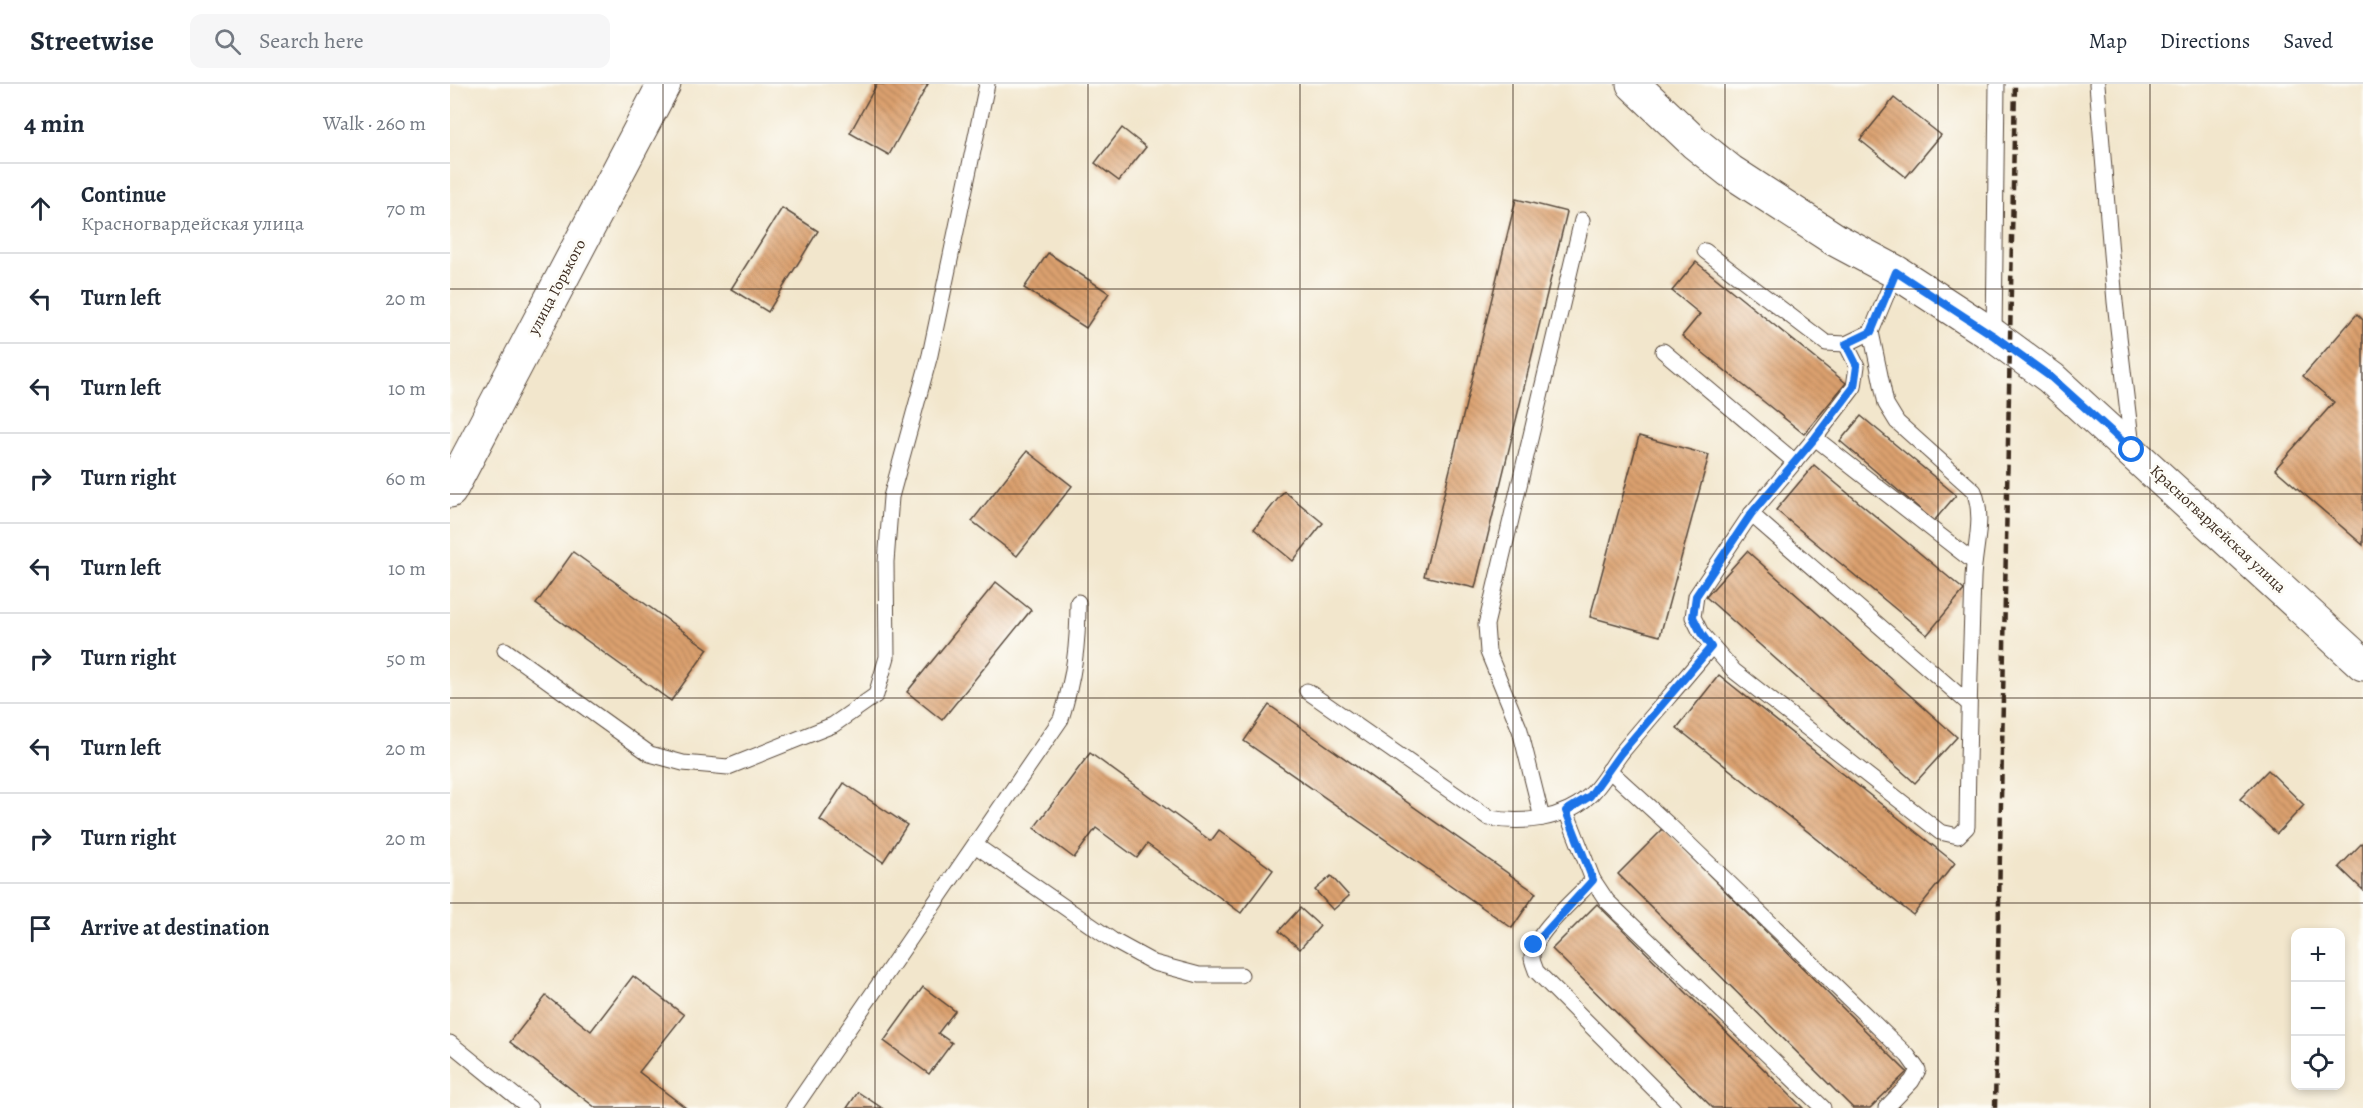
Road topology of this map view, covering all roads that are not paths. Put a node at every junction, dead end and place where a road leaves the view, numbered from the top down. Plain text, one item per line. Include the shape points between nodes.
1 (664, 84) edge
2 (987, 84) edge
3 (1632, 84) edge
4 (1997, 84) edge
5 (2097, 84) edge
6 (1582, 220) dead end
7 (1705, 251) dead end
8 (1896, 272) junction
9 (1871, 332) junction
10 (1994, 336) junction
11 (1846, 344) junction
12 (1663, 351) dead end
13 (1815, 438) junction
14 (2132, 450) junction
15 (1795, 462) junction
16 (450, 490) edge
17 (1751, 514) junction
18 (1974, 562) junction
19 (1078, 602) dead end
20 (1711, 647) junction
21 (506, 650) dead end
22 (2363, 664) edge
23 (1307, 691) dead end
24 (1968, 703) junction
25 (1609, 770) junction
26 (1566, 811) junction
27 (1542, 818) junction
28 (975, 845) junction
29 (1593, 880) junction
30 (1241, 975) dead end
31 (450, 1043) edge
32 (530, 1108) edge
33 (794, 1108) edge
34 (1672, 1108) edge
35 (1823, 1108) edge
36 (1886, 1108) edge

1 - 16 main road, улица Горького
2 - 21 lane via 930,355 891,497 886,562 887,657 876,695 833,725 728,767 683,763 651,754
3 - 8 main road, Красногвардейская улица via 1730,171 1836,240
4 - 10 lane
5 - 14 lane
6 - 27 lane via 1486,625 1488,652 1520,730
7 - 11 lane via 1826,343
8 - 9 lane
8 - 10 main road, Красногвардейская улица
9 - 11 lane
9 - 18 lane via 1886,404 1897,422 1974,491 1980,506
10 - 14 main road, Красногвардейская улица via 2052,378
11 - 13 lane via 1857,366 1854,387
12 - 15 lane
13 - 15 lane
13 - 18 lane
14 - 22 main road, Красногвардейская улица
15 - 17 lane
17 - 20 lane via 1696,596 1693,617
17 - 24 lane
18 - 24 lane
19 - 28 lane via 1077,653 1061,719
20 - 24 lane via 1734,671 1940,832 1958,836 1967,827
20 - 25 lane
23 - 27 lane via 1489,818 1514,822
25 - 26 lane via 1590,796
25 - 36 lane via 1908,1056 1918,1070
26 - 27 lane
26 - 29 lane
28 - 30 lane via 1112,940 1154,963 1199,975
28 - 33 lane
29 - 34 lane via 1534,945 1531,959 1536,971
29 - 35 lane via 1607,901
31 - 32 lane

